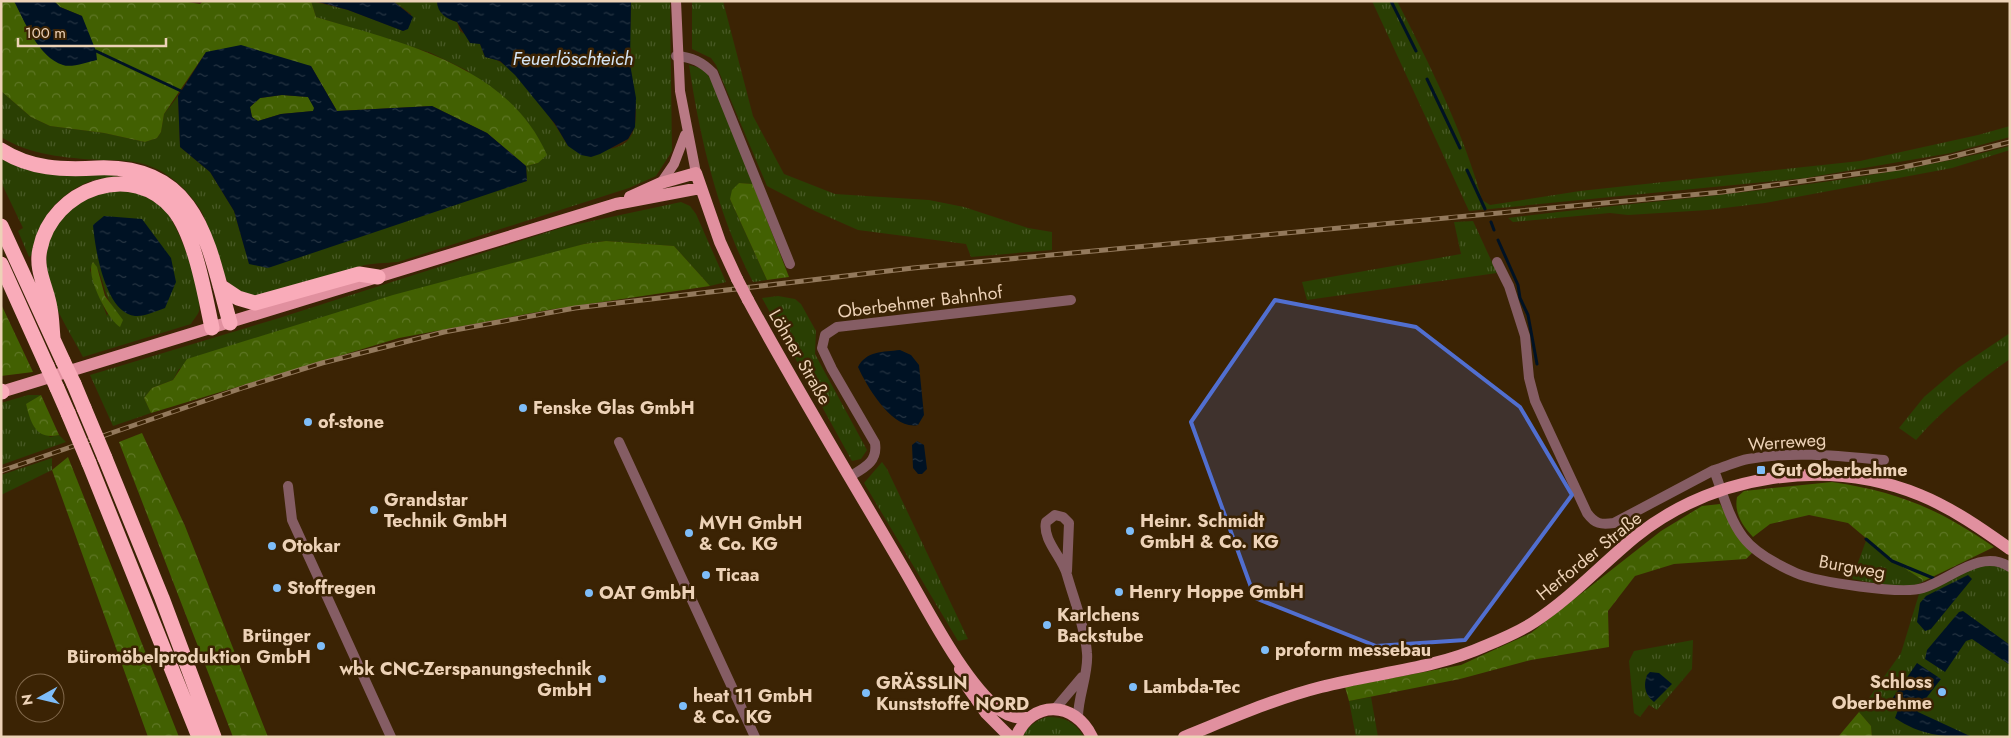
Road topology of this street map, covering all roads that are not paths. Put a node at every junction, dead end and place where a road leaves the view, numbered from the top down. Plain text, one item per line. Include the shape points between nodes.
1 (676, 1) edge
2 (676, 56) junction
3 (686, 132) junction
4 (1, 150) edge
5 (696, 173) junction
6 (661, 183) junction
7 (700, 188) junction
8 (616, 204) junction
9 (1, 226) edge
10 (1497, 262) dead end
11 (1, 264) edge
12 (790, 264) dead end
13 (1, 276) edge
14 (378, 277) junction
15 (220, 286) junction
16 (1070, 300) dead end
17 (19, 301) junction
18 (230, 323) junction
19 (212, 328) junction
20 (53, 338) junction
21 (2, 392) edge
22 (619, 442) dead end
23 (1884, 460) dead end
24 (1714, 470) junction
25 (849, 477) junction
26 (288, 486) dead end
27 (1722, 490) junction
28 (2010, 549) edge
29 (2010, 567) edge
30 (1067, 571) junction
31 (952, 651) junction
32 (1084, 674) junction
33 (1054, 709) junction
34 (1029, 718) junction
35 (1078, 718) junction
36 (199, 737) edge
37 (214, 737) edge
38 (391, 737) edge
39 (755, 737) edge
40 (1010, 737) edge
41 (1016, 737) edge
42 (1092, 737) edge
43 (1184, 737) edge

1 - 2 main road, Löhner Straße
2 - 3 main road, Löhner Straße
2 - 12 street via 702,62 713,73
3 - 5 main road, Löhner Straße
3 - 6 main road via 677,159
4 - 15 highway via 42,167 117,169 144,173 163,181 184,198 196,217
5 - 6 main road
5 - 7 main road, Löhner Straße
6 - 8 main road
7 - 8 main road
7 - 25 main road, Löhner Straße, bridge via 720,242 748,300
8 - 14 main road
9 - 20 highway
10 - 24 street, Werreweg via 1509,286 1525,336 1535,401 1594,522 1603,525 1614,523
11 - 17 highway
13 - 17 highway
14 - 15 highway via 359,274 255,303 238,298
14 - 18 main road
15 - 18 highway
16 - 25 street, Oberbehmer Bahnhof via 837,327 825,335 822,348 825,355 875,443 873,461
17 - 36 highway, bridge via 89,463
18 - 19 main road
19 - 20 highway via 193,252 174,210 138,185 113,182 88,190 64,206 47,228 40,249 40,271 50,307
19 - 21 main road
20 - 37 highway, bridge via 162,598
22 - 39 street
23 - 24 street, Werreweg via 1836,455 1788,456 1747,459
24 - 27 street
25 - 31 main road, Löhner Straße
26 - 38 street via 292,520
27 - 28 main road, Herforder Straße via 1788,476 1836,475 1868,480 1922,495 1971,522
27 - 29 street, Burgweg via 1742,536 1758,552 1797,573 1910,591 1983,560 1995,560
27 - 43 main road, Herforder Straße via 1666,516 1636,537 1558,604 1516,632 1458,656 1321,687
30 - 30 street via 1070,526 1066,518 1055,515 1046,522 1046,531
30 - 32 street via 1088,655
31 - 34 main road, Löhner Straße via 999,709 1011,716
31 - 40 main road, Löhner Straße via 967,686
32 - 33 street
32 - 35 street
33 - 34 main road
33 - 35 main road
34 - 41 main road
35 - 42 main road

